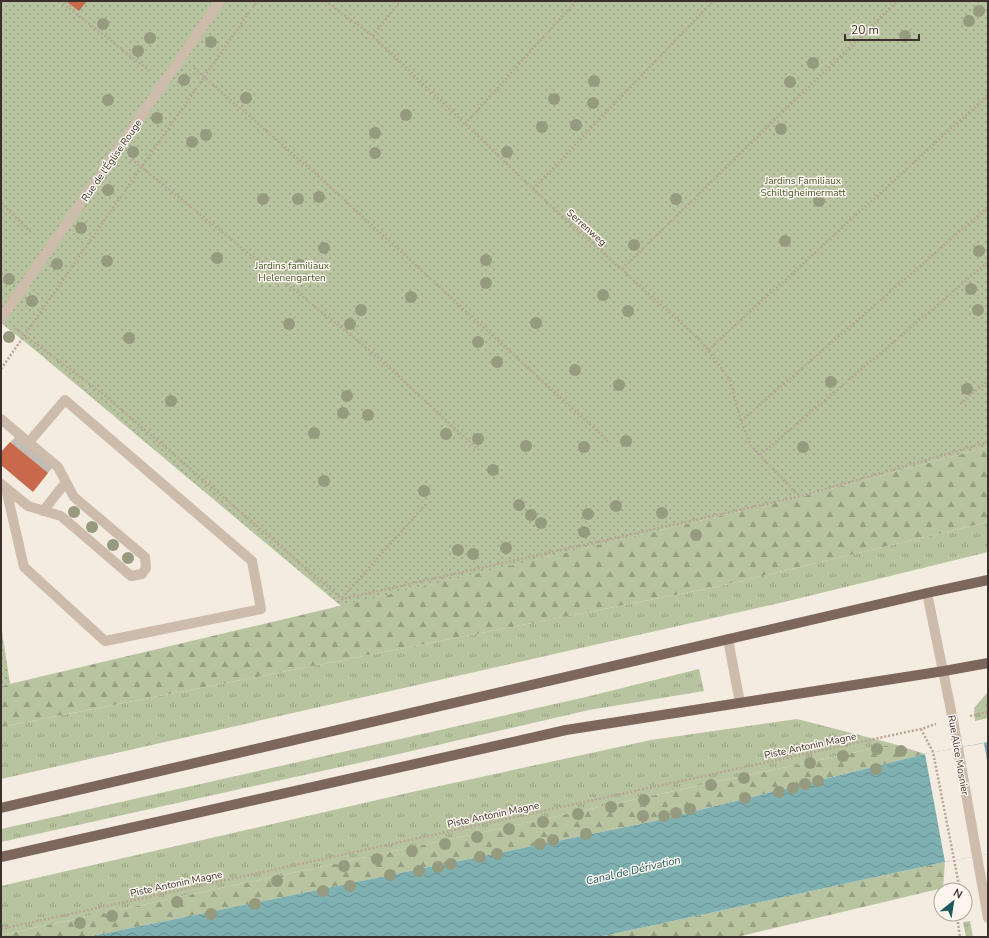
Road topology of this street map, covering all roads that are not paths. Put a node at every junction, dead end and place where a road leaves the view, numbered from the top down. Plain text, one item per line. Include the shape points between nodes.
1 (220, 1) edge
2 (1, 319) edge
3 (1, 419) edge
4 (29, 442) junction
5 (66, 482) junction
6 (4, 486) edge
7 (43, 511) junction
8 (988, 580) edge
9 (927, 593) junction
10 (728, 639) junction
11 (988, 663) edge
12 (944, 671) junction
13 (740, 703) junction
14 (1, 808) edge
15 (1, 857) edge
16 (988, 918) edge

1 - 2 street, Rue de l'Église Rouge
3 - 4 street
4 - 5 street via 58,467
4 - 6 street via 65,400 252,561 261,609 105,641 24,567
5 - 7 street
5 - 7 street via 74,496 145,556 146,568 142,574 131,576 61,516
6 - 7 street via 28,506
8 - 9 main road
9 - 10 main road
9 - 12 street, Rue Alice Mosnier
10 - 13 street
10 - 14 main road
11 - 12 main road
12 - 13 main road
12 - 16 street, Rue Alice Mosnier
13 - 15 main road via 566,730

